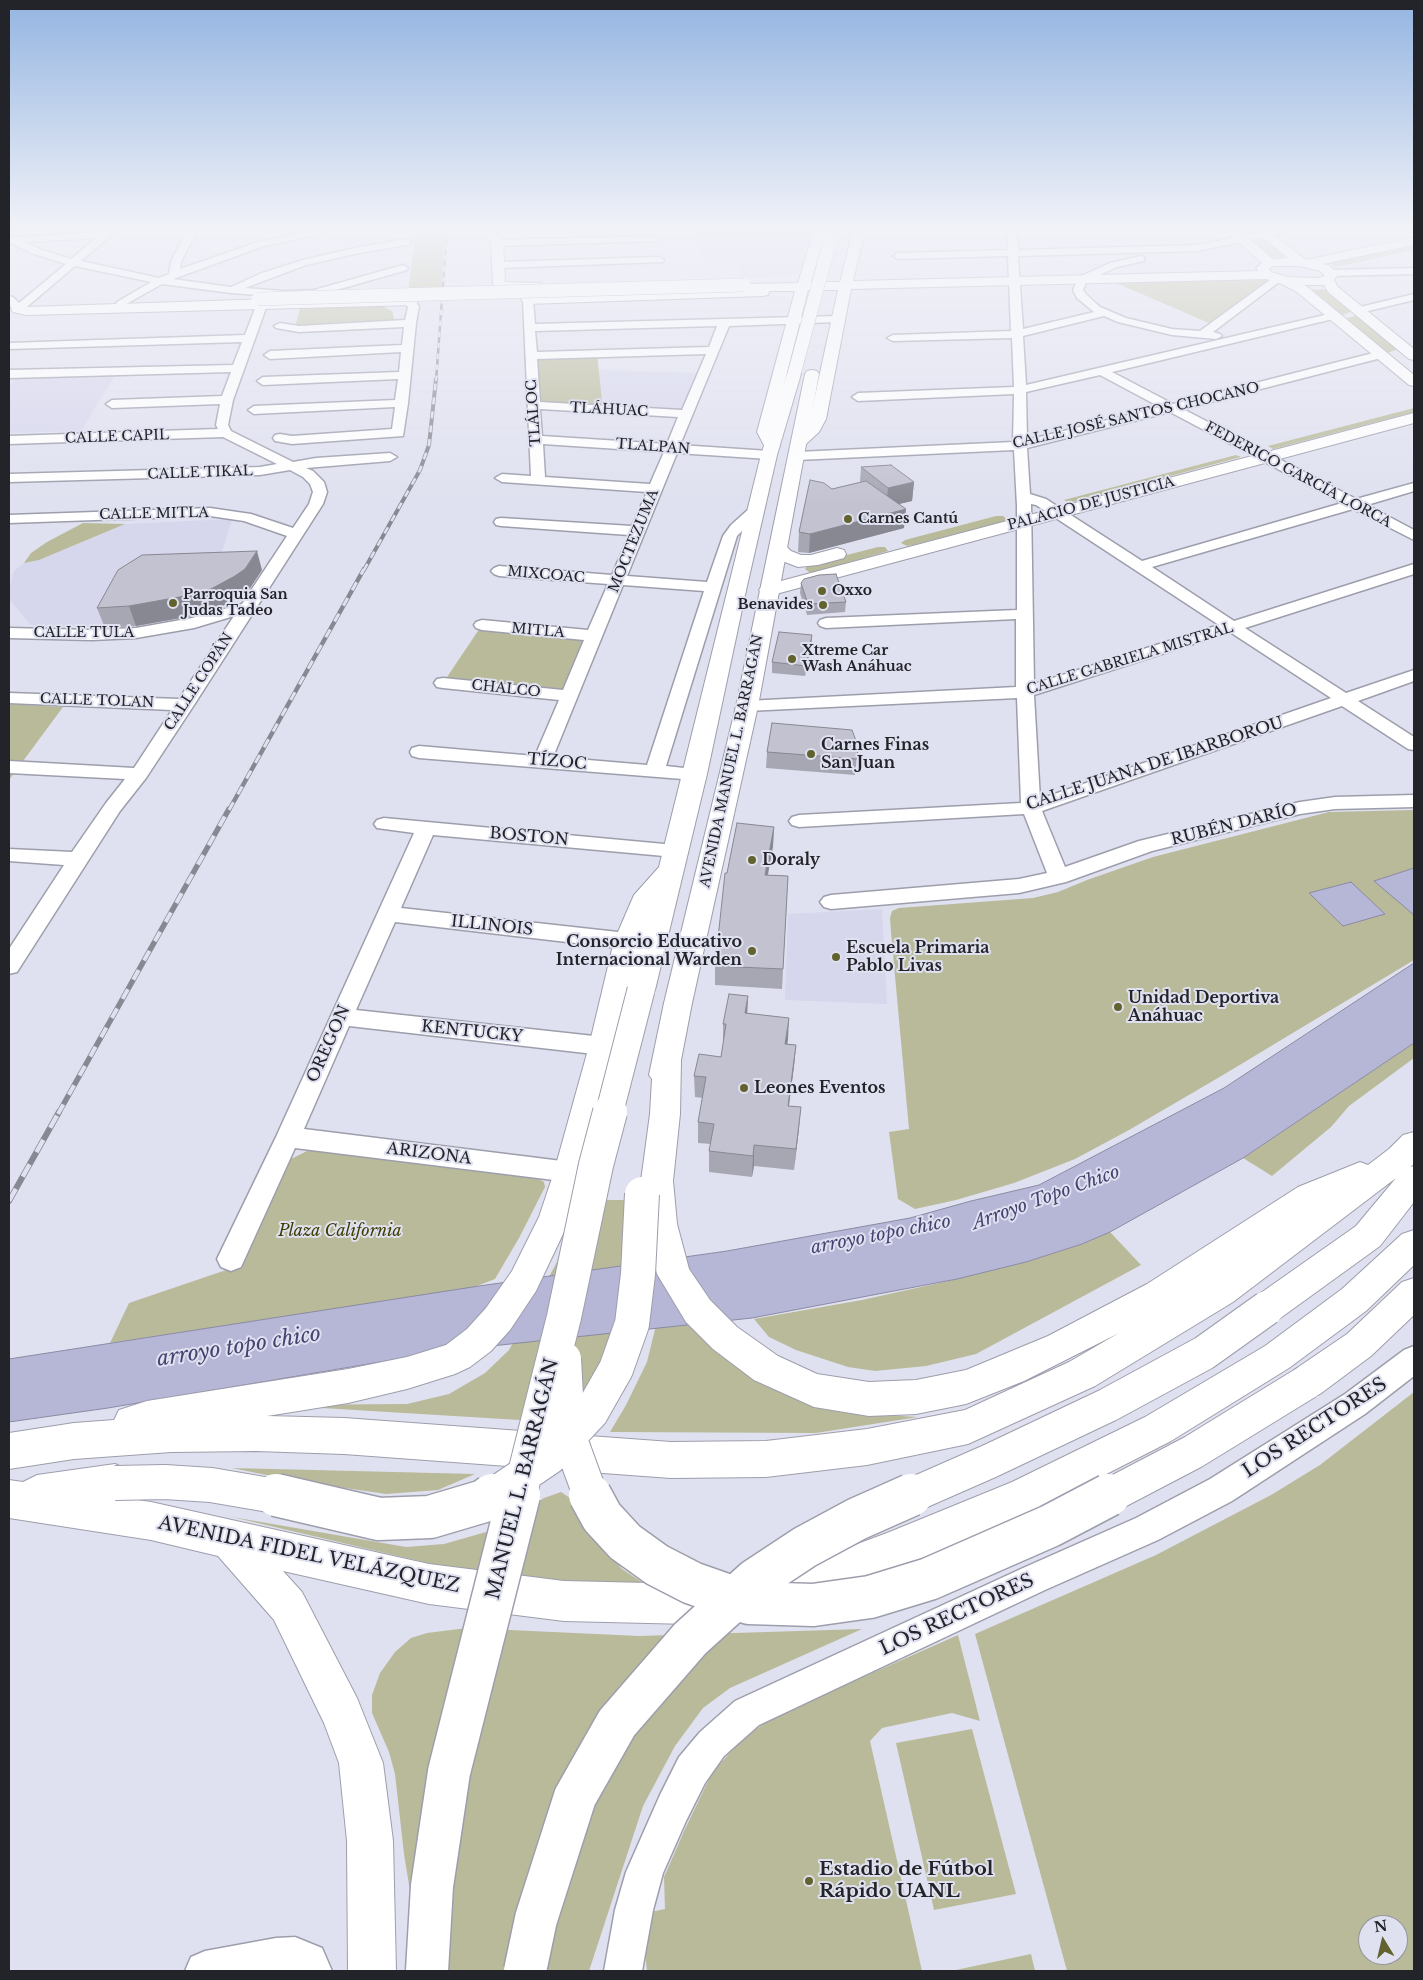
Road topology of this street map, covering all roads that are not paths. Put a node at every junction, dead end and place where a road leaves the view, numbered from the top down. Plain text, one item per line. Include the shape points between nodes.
1 (254, 322) edge
2 (528, 322) edge
3 (686, 322) edge
4 (724, 322) edge
5 (792, 322) edge
6 (808, 322) edge
7 (824, 322) edge
8 (836, 322) edge
9 (1016, 322) edge
10 (1065, 322) edge
11 (1131, 322) edge
12 (1218, 322) edge
13 (1305, 322) edge
14 (1341, 322) edge
15 (1376, 322) edge
16 (410, 323) joint
17 (280, 326) dead end
18 (528, 328) junction
19 (1016, 334) junction
20 (1202, 336) junction
21 (1240, 337) junction
22 (248, 338) junction
23 (892, 338) dead end
24 (9, 346) edge
25 (408, 348) junction
26 (712, 350) junction
27 (1184, 350) junction
28 (1412, 351) edge
29 (270, 355) dead end
30 (1381, 355) junction
31 (530, 356) junction
32 (238, 368) junction
33 (1102, 370) junction
34 (9, 374) edge
35 (405, 375) junction
36 (263, 381) dead end
37 (1414, 382) edge
38 (1020, 390) junction
39 (858, 397) dead end
40 (226, 400) junction
41 (402, 403) junction
42 (112, 404) dead end
43 (534, 405) junction
44 (1414, 406) edge
45 (1173, 409) junction
46 (254, 410) dead end
47 (685, 414) junction
48 (1414, 418) edge
49 (226, 433) junction
50 (280, 438) dead end
51 (9, 440) edge
52 (536, 440) junction
53 (1020, 446) junction
54 (672, 449) junction
55 (798, 449) junction
56 (1249, 449) junction
57 (770, 451) junction
58 (390, 457) dead end
59 (1267, 458) junction
60 (293, 466) junction
61 (9, 478) edge
62 (502, 478) dead end
63 (538, 480) junction
64 (1414, 487) edge
65 (655, 488) junction
66 (1354, 504) junction
67 (1028, 506) junction
68 (756, 510) junction
69 (1058, 513) junction
70 (9, 518) edge
71 (502, 522) dead end
72 (952, 524) dead end
73 (639, 531) junction
74 (295, 534) junction
75 (1414, 536) edge
76 (878, 543) dead end
77 (895, 547) junction
78 (778, 548) junction
79 (850, 550) dead end
80 (798, 561) junction
81 (1140, 566) junction
82 (1414, 570) edge
83 (499, 571) dead end
84 (809, 578) junction
85 (619, 581) junction
86 (712, 587) junction
87 (769, 590) junction
88 (246, 608) junction
89 (1026, 614) junction
90 (826, 623) dead end
91 (482, 625) dead end
92 (1231, 627) junction
93 (9, 632) edge
94 (595, 636) junction
95 (1414, 674) edge
96 (443, 683) dead end
97 (1025, 692) junction
98 (569, 696) junction
99 (9, 698) edge
100 (1345, 700) junction
101 (185, 705) junction
102 (747, 706) junction
103 (1414, 745) edge
104 (419, 752) dead end
105 (542, 761) junction
106 (17, 768) edge
107 (655, 770) junction
108 (138, 774) junction
109 (695, 774) junction
110 (1414, 801) edge
111 (1031, 808) junction
112 (799, 821) dead end
113 (384, 824) dead end
114 (426, 828) junction
115 (9, 855) edge
116 (78, 859) junction
117 (673, 860) junction
118 (1058, 877) junction
119 (831, 902) dead end
120 (386, 914) junction
121 (627, 941) junction
122 (12, 956) edge
123 (642, 990) joint
124 (341, 1017) junction
125 (603, 1046) junction
126 (667, 1058) junction
127 (288, 1137) junction
128 (1410, 1161) edge
129 (570, 1172) junction
130 (1414, 1244) edge
131 (231, 1259) dead end
132 (1414, 1293) edge
133 (564, 1317) junction
134 (1414, 1359) edge
135 (74, 1442) junction
136 (9, 1451) edge
137 (9, 1499) edge
138 (230, 1540) junction
139 (311, 1967) edge
140 (205, 1971) edge
141 (372, 1971) edge
142 (427, 1971) edge
143 (525, 1971) edge
144 (623, 1971) edge

1 - 22 street
2 - 18 street, TLÁLOC
3 - 18 street
4 - 26 street, MOCTEZUMA
5 - 57 main road via 765,432
6 - 57 main road, AVENIDA MANUEL L. BARRAGÁN, bridge
7 - 55 main road, AVENIDA MANUEL L. BARRAGÁN
8 - 55 main road via 818,419
9 - 19 street
10 - 19 street
11 - 20 street
12 - 20 street
13 - 21 street
14 - 30 main road
15 - 28 main road
16 - 17 street via 299,329
16 - 25 street
18 - 31 street, TLÁLOC
19 - 23 street
19 - 38 street
20 - 21 street
20 - 27 street
21 - 27 street
22 - 24 street
22 - 32 street
25 - 29 street
25 - 35 street
26 - 31 street
26 - 47 street, MOCTEZUMA
27 - 33 street
30 - 37 main road
30 - 45 street, CALLE JOSÉ SANTOS CHOCANO
31 - 43 street, TLÁLOC
32 - 34 street
32 - 40 street
33 - 38 street
33 - 45 street, FEDERICO GARCÍA LORCA
35 - 36 street
35 - 41 street
38 - 39 street
38 - 53 street
40 - 42 street
40 - 49 street via 222,424
41 - 46 street
41 - 50 street via 397,434
43 - 47 street, TLÁHUAC
43 - 52 street, TLÁLOC
44 - 56 main road, PALACIO DE JUSTICIA
45 - 53 street, CALLE JOSÉ SANTOS CHOCANO
45 - 56 street, FEDERICO GARCÍA LORCA
47 - 54 street, MOCTEZUMA
48 - 59 main road, PALACIO DE JUSTICIA
49 - 51 street, CALLE CAPIL
49 - 60 street, CALLE COPÁN
52 - 54 street, TLALPAN
52 - 63 street, TLÁLOC
53 - 55 street, CALLE JOSÉ SANTOS CHOCANO
53 - 67 street
54 - 57 street, TLALPAN
54 - 65 street, MOCTEZUMA
55 - 78 main road, AVENIDA MANUEL L. BARRAGÁN
56 - 59 street, FEDERICO GARCÍA LORCA
56 - 67 main road, PALACIO DE JUSTICIA
57 - 68 main road, AVENIDA MANUEL L. BARRAGÁN
58 - 60 street, CALLE TIKAL
59 - 66 street, FEDERICO GARCÍA LORCA
59 - 69 main road, PALACIO DE JUSTICIA
60 - 61 street, CALLE TIKAL via 260,471
60 - 74 street, CALLE COPÁN via 317,482 320,492 316,504
62 - 63 street
63 - 65 street
64 - 66 street
65 - 73 street, MOCTEZUMA
66 - 75 street, FEDERICO GARCÍA LORCA
66 - 81 street
67 - 69 main road, PALACIO DE JUSTICIA
67 - 69 street
67 - 72 main road, PALACIO DE JUSTICIA
67 - 77 main road, PALACIO DE JUSTICIA via 915,550 896,543
67 - 89 street
68 - 86 street via 730,536
68 - 109 main road, AVENIDA MANUEL L. BARRAGÁN
69 - 81 street
70 - 74 street, CALLE MITLA via 210,512 246,517
71 - 73 street
73 - 85 street, MOCTEZUMA
74 - 88 street, CALLE COPÁN
76 - 77 main road via 894,550
77 - 84 main road
78 - 80 main road via 784,555
78 - 87 main road, AVENIDA MANUEL L. BARRAGÁN
79 - 80 main road via 811,561
80 - 84 main road via 796,570
81 - 92 street
82 - 92 street, CALLE GABRIELA MISTRAL
83 - 85 street, MIXCOAC
84 - 87 main road
85 - 86 street, MIXCOAC
85 - 94 street, MOCTEZUMA
86 - 107 street
87 - 102 main road, AVENIDA MANUEL L. BARRAGÁN
88 - 93 street, CALLE TULA via 194,623 136,633
88 - 101 street, CALLE COPÁN
89 - 90 street
89 - 97 street
91 - 94 street, MITLA
92 - 97 street, CALLE GABRIELA MISTRAL
92 - 100 street
94 - 98 street, MOCTEZUMA
95 - 100 street, CALLE JUANA DE IBARBOROU
96 - 98 street, CHALCO
97 - 102 street, CALLE GABRIELA MISTRAL
97 - 111 street
98 - 105 street, MOCTEZUMA
99 - 101 street, CALLE TOLAN
100 - 103 street
100 - 111 street, CALLE JUANA DE IBARBOROU
101 - 108 street, CALLE COPÁN
102 - 126 main road, AVENIDA MANUEL L. BARRAGÁN
104 - 105 street, TÍZOC
105 - 107 street, TÍZOC
106 - 108 street
107 - 109 street, TÍZOC
108 - 116 street, CALLE COPÁN
109 - 117 main road, AVENIDA MANUEL L. BARRAGÁN
110 - 118 street, RUBÉN DARÍO via 1335,803 1300,808 1146,846
111 - 112 street, CALLE JUANA DE IBARBOROU
111 - 118 street
113 - 114 street, BOSTON
114 - 117 street, BOSTON
114 - 120 street, OREGON
115 - 116 street
116 - 122 street, CALLE COPÁN
117 - 121 main road via 647,895
117 - 123 main road, AVENIDA MANUEL L. BARRAGÁN
118 - 119 street, RUBÉN DARÍO via 1000,889
120 - 121 street, ILLINOIS
120 - 124 street, OREGON
121 - 125 main road
123 - 133 main road, MANUEL L. BARRAGÁN, bridge via 596,1165
124 - 125 street, KENTUCKY
124 - 127 street, OREGON
125 - 129 main road
126 - 128 main road via 665,1114 657,1181 661,1224 674,1274 698,1311 766,1368 814,1390 869,1399 916,1397 966,1387 1012,1370 1159,1295 1310,1196
126 - 137 main road, bridge via 642,1194 632,1324 616,1369 591,1413 550,1457 484,1501 430,1516 379,1519 270,1494 165,1482 115,1483
127 - 129 street, ARIZONA
127 - 131 street, OREGON
128 - 135 main road via 1221,1291 1082,1374 968,1427 867,1447 766,1459 671,1460 266,1433 171,1434
128 - 143 main road, bridge via 1368,1236 1204,1353 1108,1406 857,1518 755,1580 690,1639 618,1722 575,1797 536,1919
129 - 135 main road via 555,1217 524,1281 498,1319 479,1340 458,1356 407,1373 348,1386 147,1418
130 - 138 main road, AVENIDA FIDEL VELÁZQUEZ via 1354,1300 1276,1357 1158,1429 1025,1496 787,1590 690,1604 564,1601 429,1584
132 - 133 main road, bridge via 1359,1346 1307,1382 1176,1461 1050,1526 929,1579 870,1597 813,1606 749,1603 692,1583 656,1565 625,1542 602,1517 588,1492 568,1434
133 - 142 main road, MANUEL L. BARRAGÁN, bridge via 449,1772 432,1886
134 - 144 street, LOS RECTORES via 1355,1404 1212,1494 1147,1529 756,1709 730,1727 692,1770 645,1872
135 - 136 main road
137 - 138 main road, AVENIDA FIDEL VELÁZQUEZ via 151,1521
138 - 141 main road via 288,1606 342,1713 361,1763 370,1841
139 - 140 street via 295,1956

